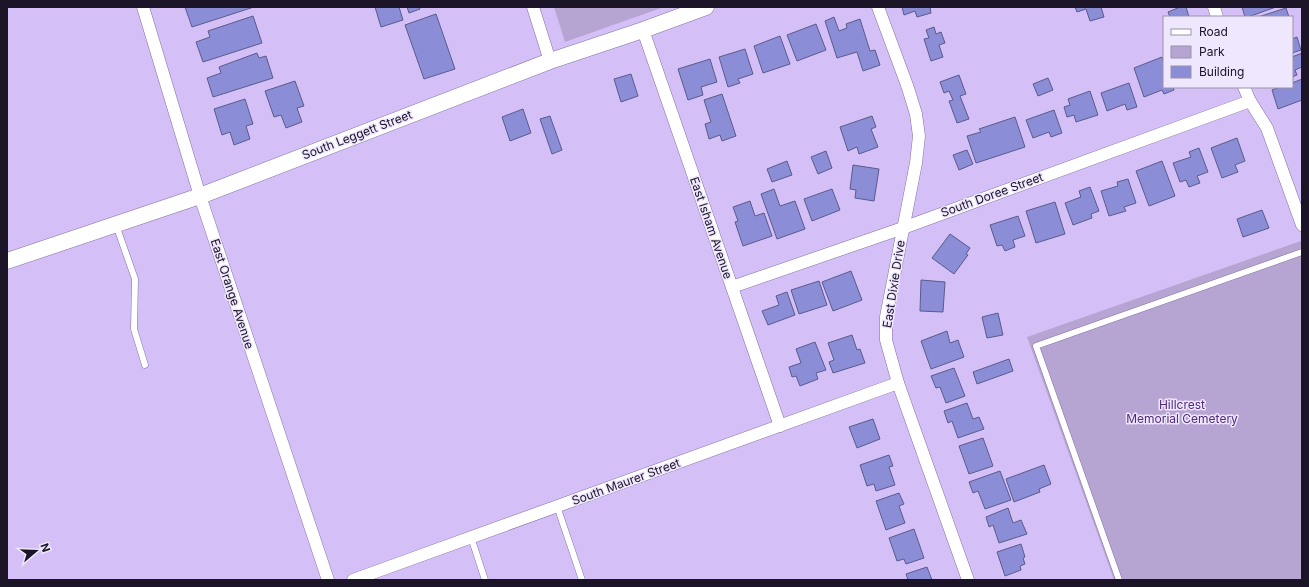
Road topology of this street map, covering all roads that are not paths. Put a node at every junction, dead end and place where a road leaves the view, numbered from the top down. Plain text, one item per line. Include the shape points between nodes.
1 (143, 7) edge
2 (533, 7) edge
3 (706, 7) edge
4 (878, 7) edge
5 (642, 30) junction
6 (550, 61) junction
7 (1244, 88) edge
8 (1250, 101) junction
9 (200, 196) junction
10 (116, 225) junction
11 (1302, 226) edge
12 (903, 228) junction
13 (1302, 252) edge
14 (7, 261) edge
15 (732, 287) junction
16 (145, 365) dead end
17 (898, 383) junction
18 (780, 426) junction
19 (557, 506) junction
20 (471, 537) junction
21 (328, 580) edge
22 (353, 580) edge
23 (485, 580) edge
24 (582, 580) edge
25 (968, 580) edge
26 (1119, 580) edge

1 - 9 street, East Orange Avenue
2 - 6 street
3 - 5 street, South Leggett Street
4 - 12 street, East Dixie Drive via 908,88 919,136
5 - 6 street, South Leggett Street
5 - 15 street, East Isham Avenue
6 - 9 street, South Leggett Street
7 - 8 street
8 - 11 street via 1267,128
8 - 12 street, South Doree Street
9 - 10 street, South Leggett Street
9 - 21 street, East Orange Avenue
10 - 14 street, South Leggett Street
10 - 16 lane via 135,279 134,329
12 - 15 street, South Doree Street
12 - 17 street, East Dixie Drive via 886,317 886,340
13 - 26 lane via 1036,346
15 - 18 street, East Isham Avenue
17 - 18 street, South Maurer Street
17 - 25 street, East Dixie Drive
18 - 19 street, South Maurer Street
19 - 20 street, South Maurer Street
19 - 24 lane
20 - 22 street, South Maurer Street
20 - 23 lane

